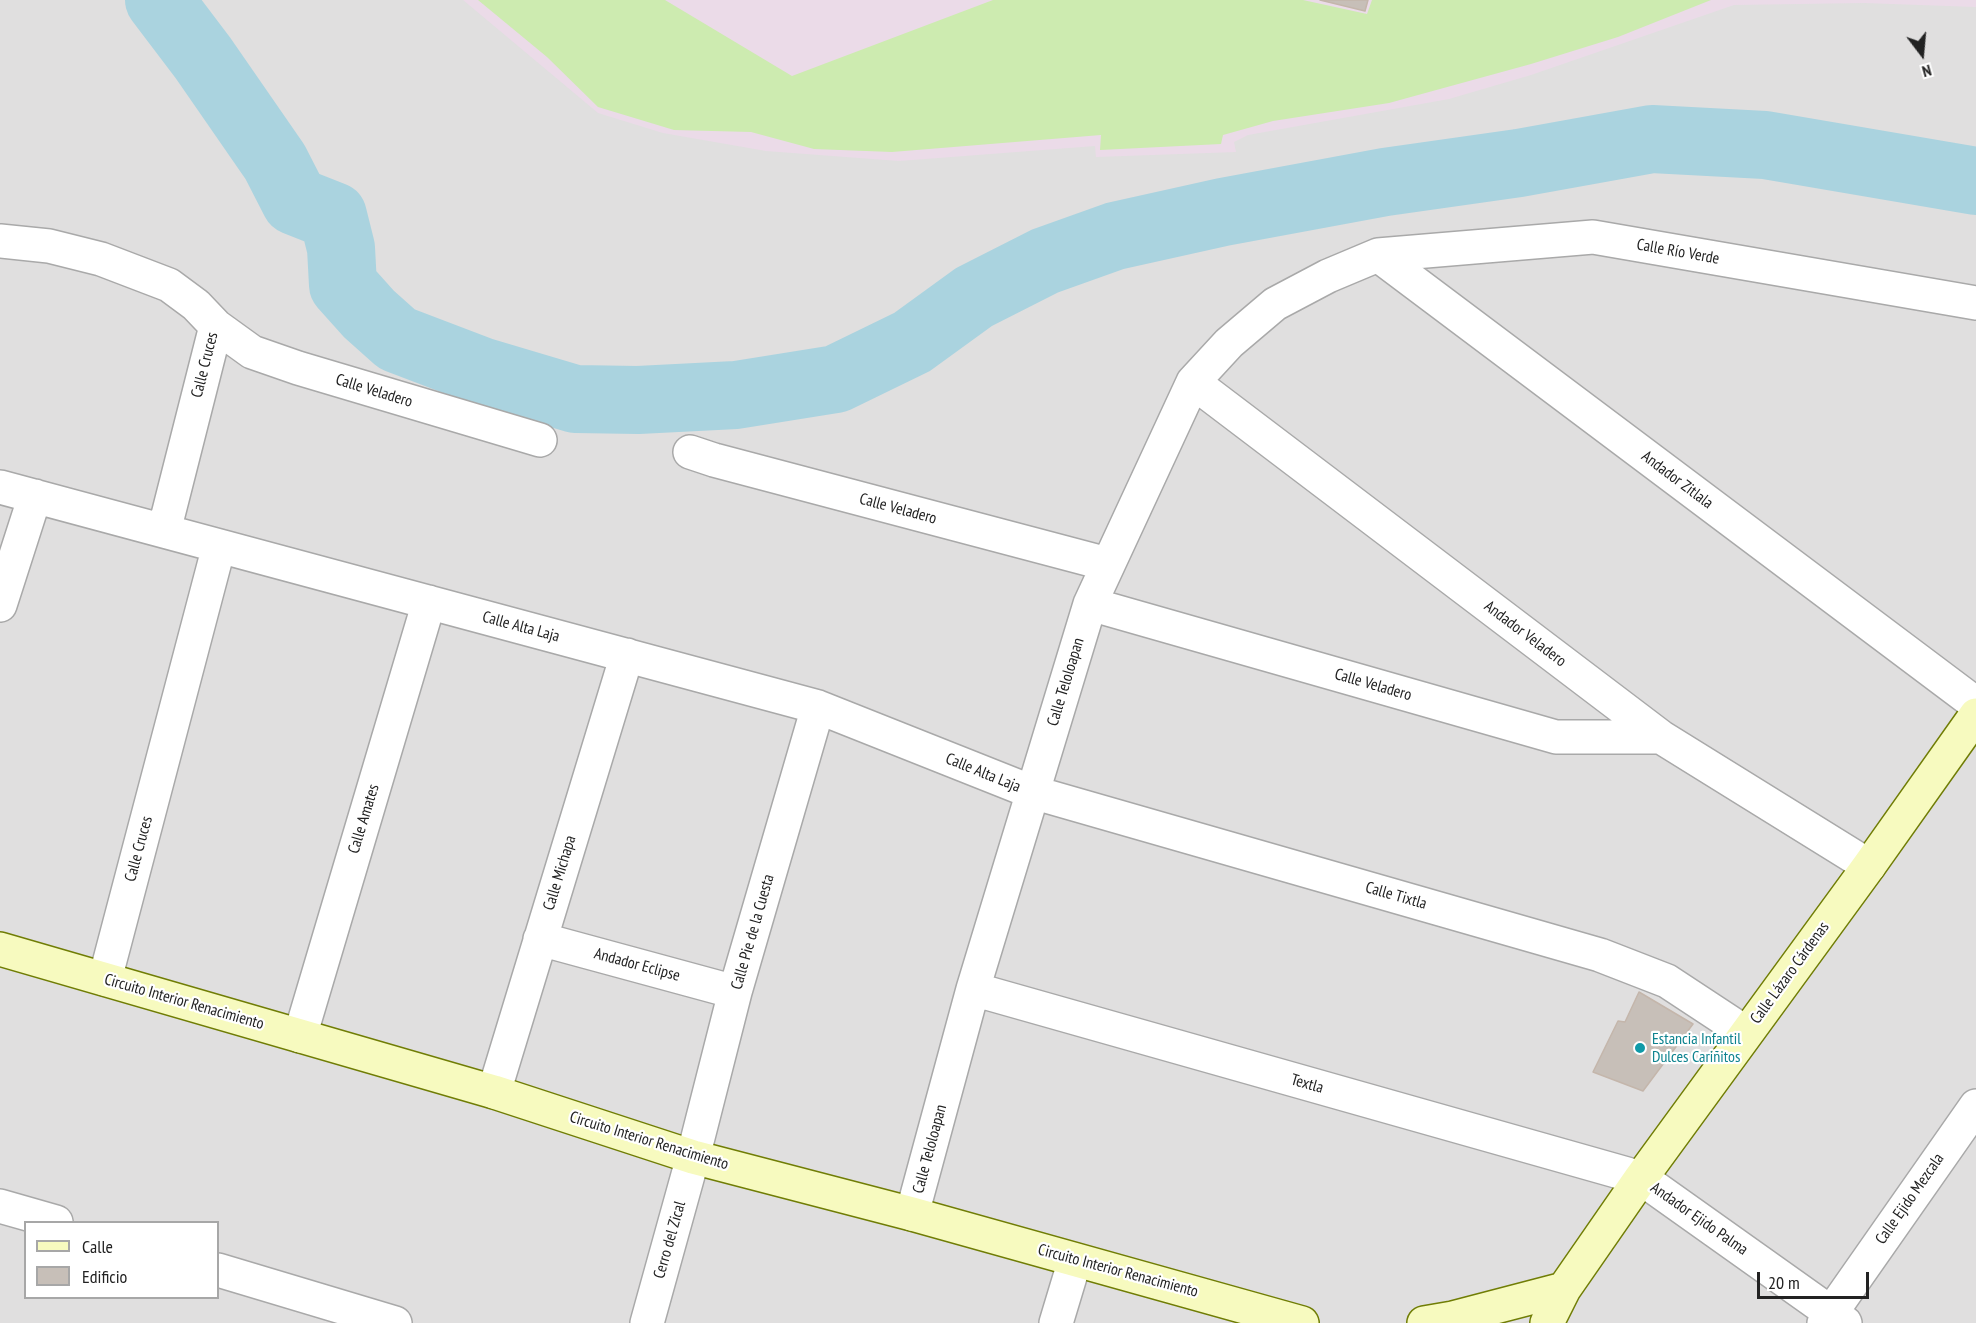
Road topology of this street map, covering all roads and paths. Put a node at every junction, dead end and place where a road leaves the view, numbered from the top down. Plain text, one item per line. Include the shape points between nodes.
1 (0, 241) edge
2 (1378, 255) junction
3 (1976, 303) edge
4 (216, 326) junction
5 (1193, 382) junction
6 (540, 440) dead end
7 (690, 452) dead end
8 (0, 487) edge
9 (35, 496) junction
10 (164, 531) junction
11 (219, 546) junction
12 (1107, 564) junction
13 (429, 602) junction
14 (1090, 604) junction
15 (0, 605) edge
16 (627, 655) junction
17 (818, 707) junction
18 (1974, 720) edge
19 (1660, 737) junction
20 (1032, 792) junction
21 (1869, 866) junction
22 (540, 939) junction
23 (0, 949) edge
24 (105, 979) junction
25 (974, 989) junction
26 (735, 992) junction
27 (1746, 1033) junction
28 (300, 1036) junction
29 (494, 1092) junction
30 (1976, 1106) edge
31 (693, 1157) junction
32 (1641, 1178) junction
33 (0, 1206) edge
34 (912, 1214) junction
35 (52, 1221) edge
36 (1075, 1260) junction
37 (219, 1270) edge
38 (1564, 1289) junction
39 (1833, 1319) edge
40 (1285, 1320) edge
41 (395, 1323) edge
42 (647, 1323) edge
43 (1056, 1323) edge
44 (1424, 1323) edge
45 (1547, 1323) edge

1 - 4 street, Calle Cruces via 49,246 101,259 169,285
2 - 3 street, Calle Río Verde via 1593,237
2 - 5 street, Calle Teloloapan via 1275,304 1229,342
2 - 18 street, Andador Zitlala
4 - 6 street, Calle Veladero via 252,352
4 - 10 street, Calle Cruces
5 - 12 street, Calle Teloloapan
5 - 19 street, Andador Veladero
7 - 12 street, Calle Veladero
8 - 9 street, Calle Alta Laja
9 - 10 street, Calle Alta Laja
9 - 15 street
10 - 11 street, Calle Alta Laja
11 - 13 street, Calle Alta Laja
11 - 24 street, Calle Cruces
12 - 14 street, Calle Teloloapan
13 - 16 street, Calle Alta Laja
13 - 28 street, Calle Amates
14 - 19 street, Calle Veladero via 1556,737
14 - 20 street, Calle Teloloapan
16 - 17 street, Calle Alta Laja
16 - 22 street, Calle Michapa
17 - 20 street, Calle Alta Laja
17 - 26 street, Calle Pie de la Cuesta
18 - 21 main road, Calle Lázaro Cárdenas
19 - 21 street, Andador Veladero
20 - 25 street, Calle Teloloapan
20 - 27 street, Calle Tixtla via 1600,955 1667,981
21 - 27 main road, Calle Lázaro Cárdenas
22 - 26 street, Andador Eclipse
22 - 29 street, Calle Michapa
23 - 24 main road, Circuito Interior Renacimiento
24 - 28 main road, Circuito Interior Renacimiento
25 - 32 street, Textla
25 - 34 street, Calle Teloloapan
26 - 31 street, Calle Pie de la Cuesta
27 - 32 main road, Calle Lázaro Cárdenas
28 - 29 main road, Circuito Interior Renacimiento
29 - 31 main road, Circuito Interior Renacimiento
30 - 39 street, Calle Ejido Mezcala
31 - 34 main road, Circuito Interior Renacimiento
31 - 42 street, Cerro del Zical
32 - 38 main road, Calle Lázaro Cárdenas
32 - 39 street, Andador Ejido Palma
33 - 35 street
34 - 36 main road, Circuito Interior Renacimiento
36 - 40 main road, Circuito Interior Renacimiento
36 - 43 street
37 - 41 street
38 - 44 main road
38 - 45 main road, Calle Lázaro Cárdenas

